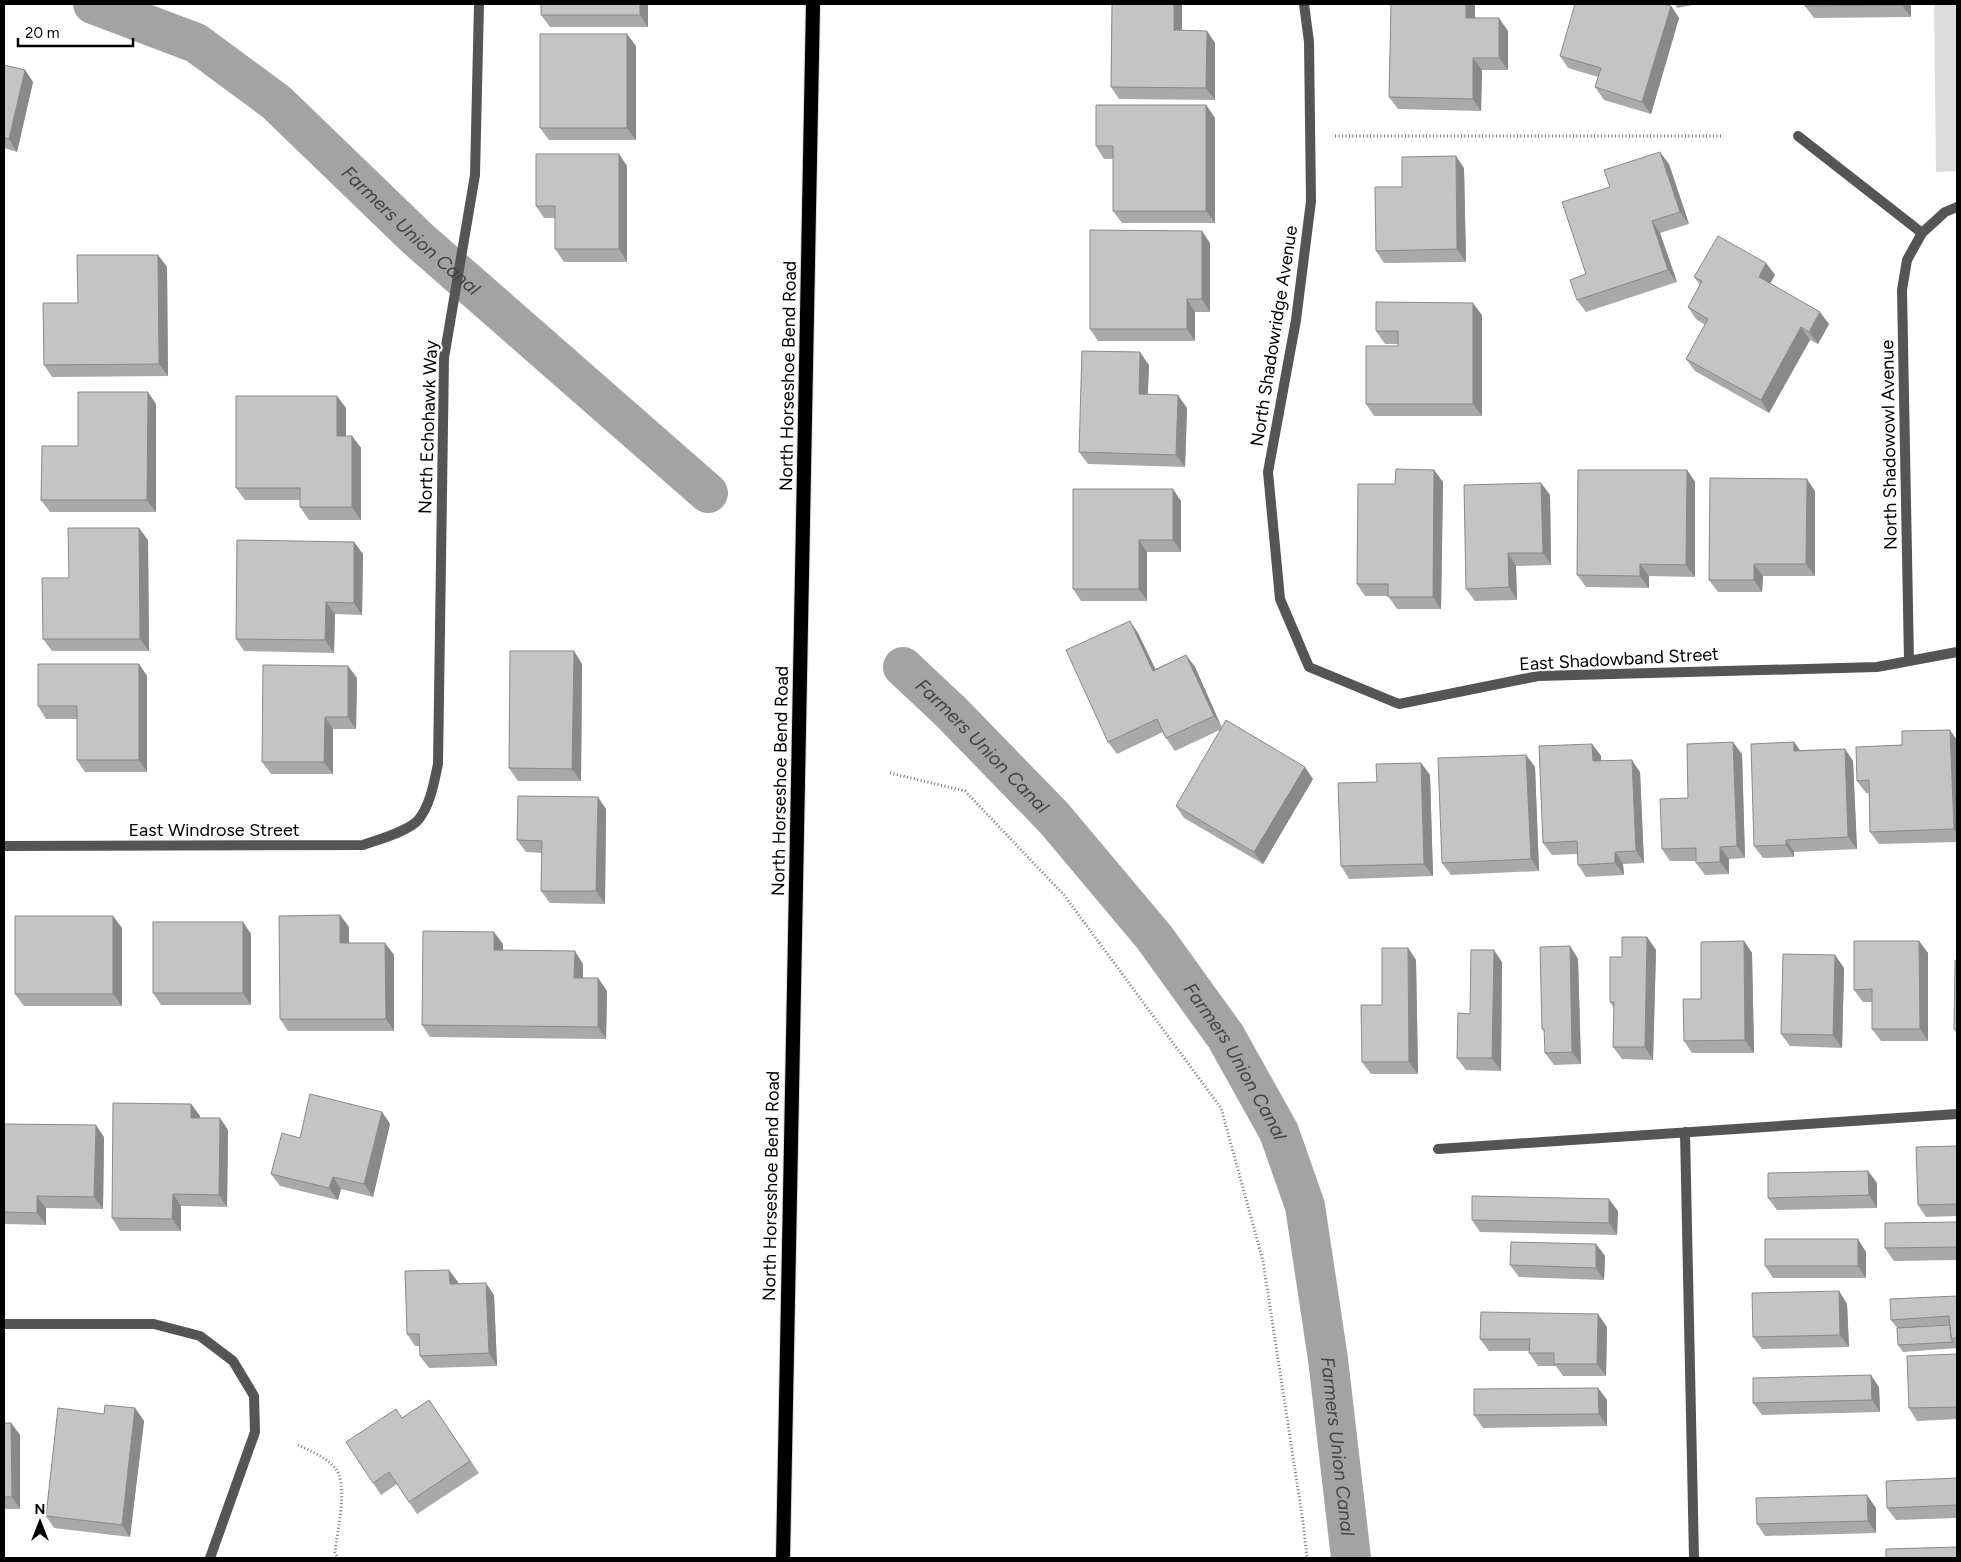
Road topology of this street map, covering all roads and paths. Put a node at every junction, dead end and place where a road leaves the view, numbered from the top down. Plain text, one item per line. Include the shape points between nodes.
1 (479, 4) edge
2 (814, 4) edge
3 (1304, 4) edge
4 (1335, 136) dead end
5 (1721, 136) dead end
6 (1798, 136) dead end
7 (1957, 207) edge
8 (1922, 233) junction
9 (1957, 652) edge
10 (1909, 661) junction
11 (1309, 667) joint
12 (890, 773) dead end
13 (418, 820) joint
14 (4, 846) edge
15 (1957, 1114) edge
16 (1685, 1132) junction
17 (1438, 1149) dead end
18 (4, 1324) edge
19 (298, 1445) dead end
20 (210, 1558) edge
21 (338, 1558) edge
22 (783, 1558) edge
23 (1307, 1558) edge
24 (1694, 1558) edge

1 - 13 street, North Echohawk Way via 475,175 444,358 438,764 433,791
2 - 22 highway, North Horseshoe Bend Road
3 - 11 street, North Shadowridge Avenue via 1309,42 1311,201 1296,320 1268,472 1280,599
4 - 5 path
6 - 8 street
7 - 8 street, North Shadowowl Avenue via 1945,212
8 - 10 street, North Shadowowl Avenue via 1907,260 1902,290
9 - 10 street, East Shadowband Street
10 - 11 street, East Shadowband Street via 1877,667 1538,676 1399,704
12 - 23 path via 965,791 1064,895 1221,1108 1263,1261
13 - 14 street, East Windrose Street via 393,835 363,845
15 - 16 street
16 - 17 street
16 - 24 street
18 - 20 street via 154,1324 200,1336 233,1361 254,1396 255,1432
19 - 21 path via 336,1468 342,1481 335,1552

